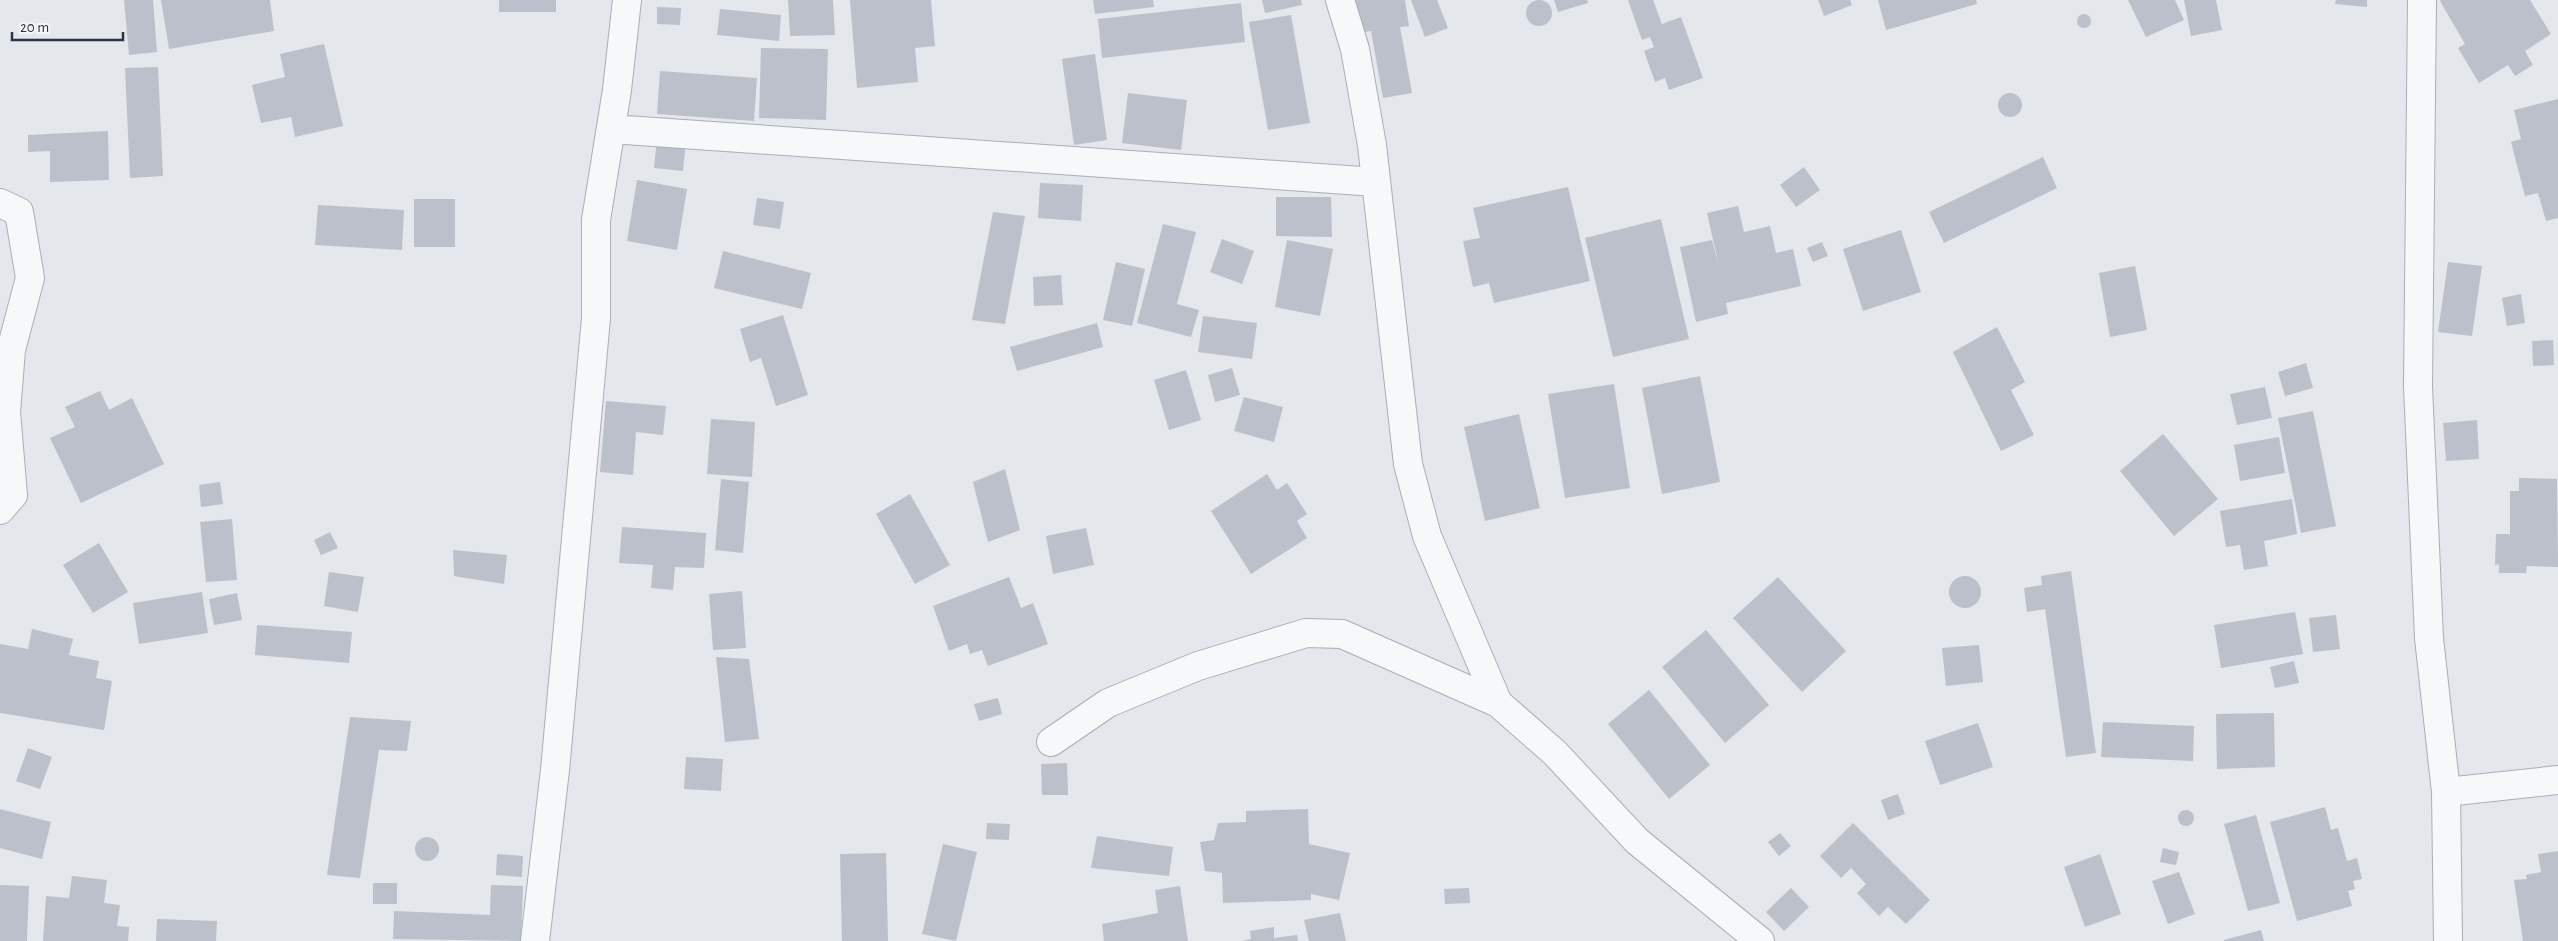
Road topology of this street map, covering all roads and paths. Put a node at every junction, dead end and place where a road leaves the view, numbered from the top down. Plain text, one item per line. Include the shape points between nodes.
1 (627, 0) edge
2 (1340, 0) edge
3 (2422, 0) edge
4 (611, 129) junction
5 (1376, 182) junction
6 (0, 203) edge
7 (0, 510) edge
8 (1498, 703) junction
9 (1051, 742) dead end
10 (2558, 780) edge
11 (2446, 792) junction
12 (535, 941) edge
13 (1760, 941) edge
14 (2448, 941) edge

1 - 4 street
2 - 5 street via 1355,49
3 - 11 street via 2418,386 2430,638
4 - 5 street
4 - 12 street via 596,220 596,318 555,770
5 - 8 street via 1408,464 1427,536
6 - 7 street via 19,212 30,278 11,350 6,412 13,494
8 - 9 street via 1342,634 1306,633 1198,666 1108,703
8 - 13 street via 1555,752 1637,841
10 - 11 street
11 - 14 street

